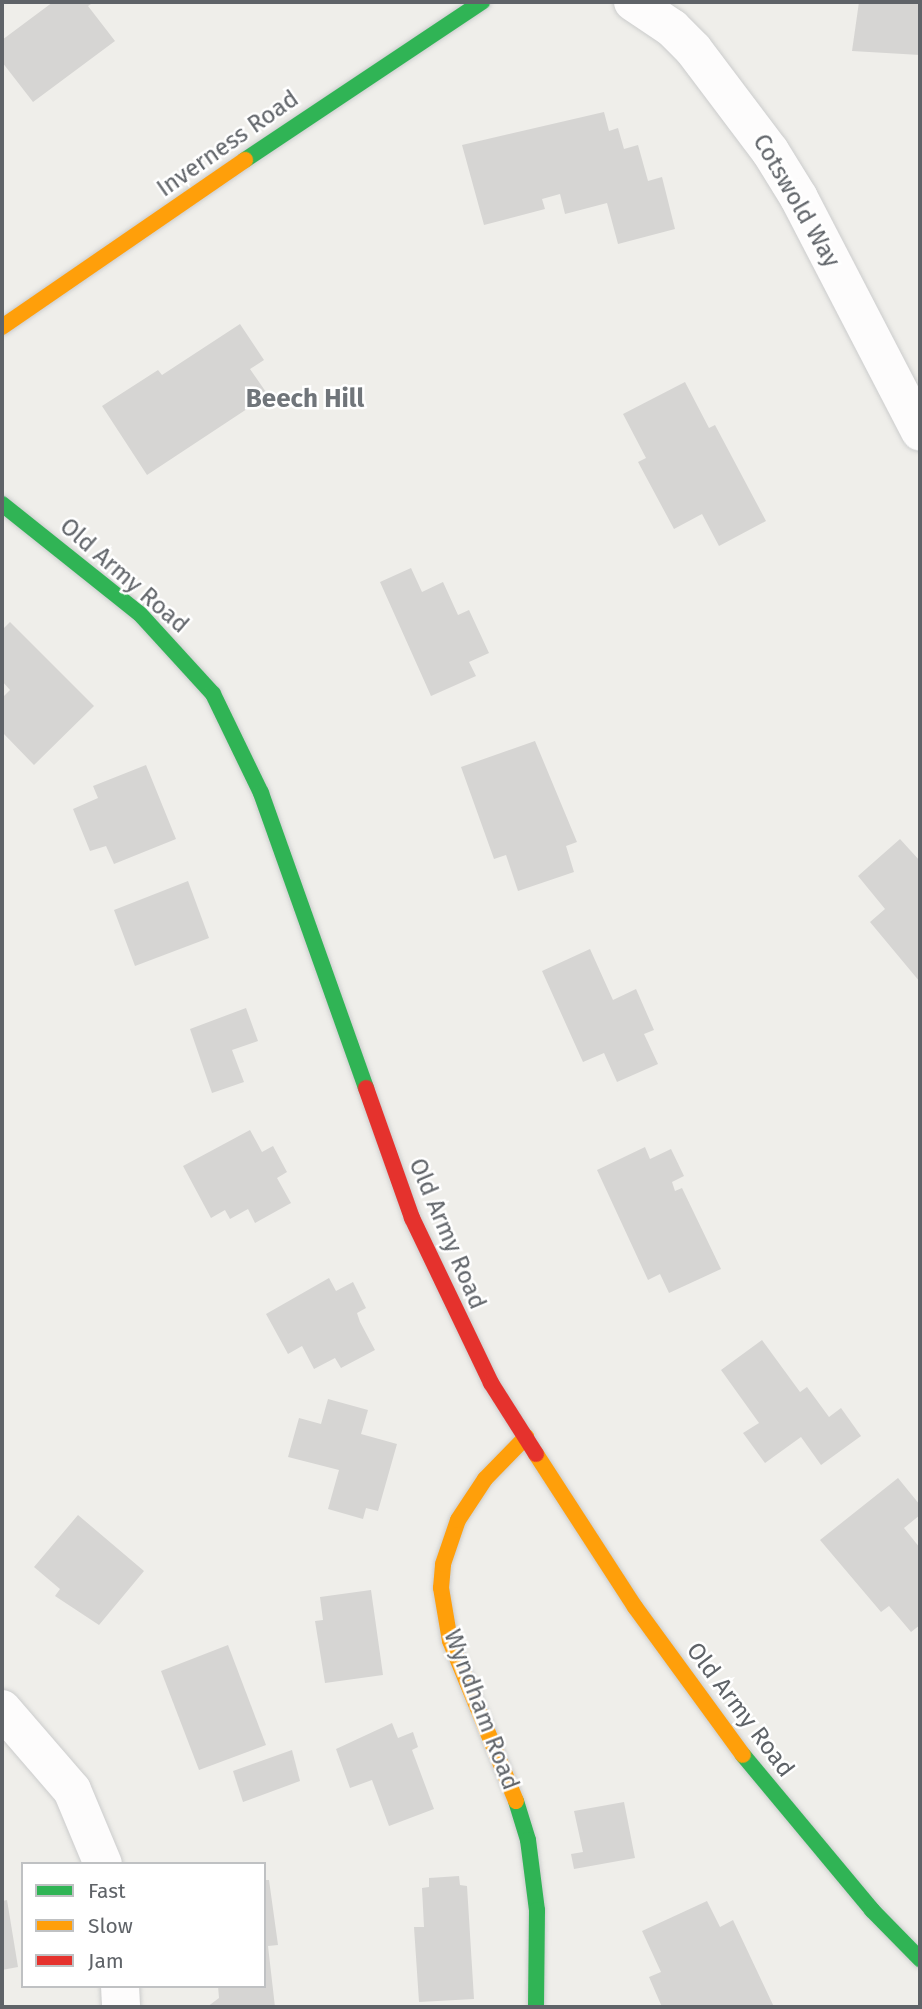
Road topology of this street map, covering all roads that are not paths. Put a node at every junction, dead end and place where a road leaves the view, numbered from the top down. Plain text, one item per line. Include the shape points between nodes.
1 (482, 2) edge
2 (633, 2) edge
3 (2, 327) edge
4 (920, 431) edge
5 (2, 504) edge
6 (526, 1437) junction
7 (2, 1709) edge
8 (102, 1862) edge
9 (920, 1959) edge
10 (120, 1988) edge
11 (121, 2007) edge
12 (536, 2007) edge

1 - 3 street, Inverness Road via 437,28
2 - 4 street, Cotswold Way via 672,28 693,49 770,151
5 - 6 street, Old Army Road via 107,585 165,638 213,694 231,725 261,793 412,1218 448,1301
6 - 9 street, Old Army Road via 635,1607 746,1759 872,1910
6 - 12 street, Wyndham Road via 485,1479 458,1520 443,1564 442,1588 450,1641 528,1840 537,1910
7 - 8 street via 72,1790
10 - 11 street

